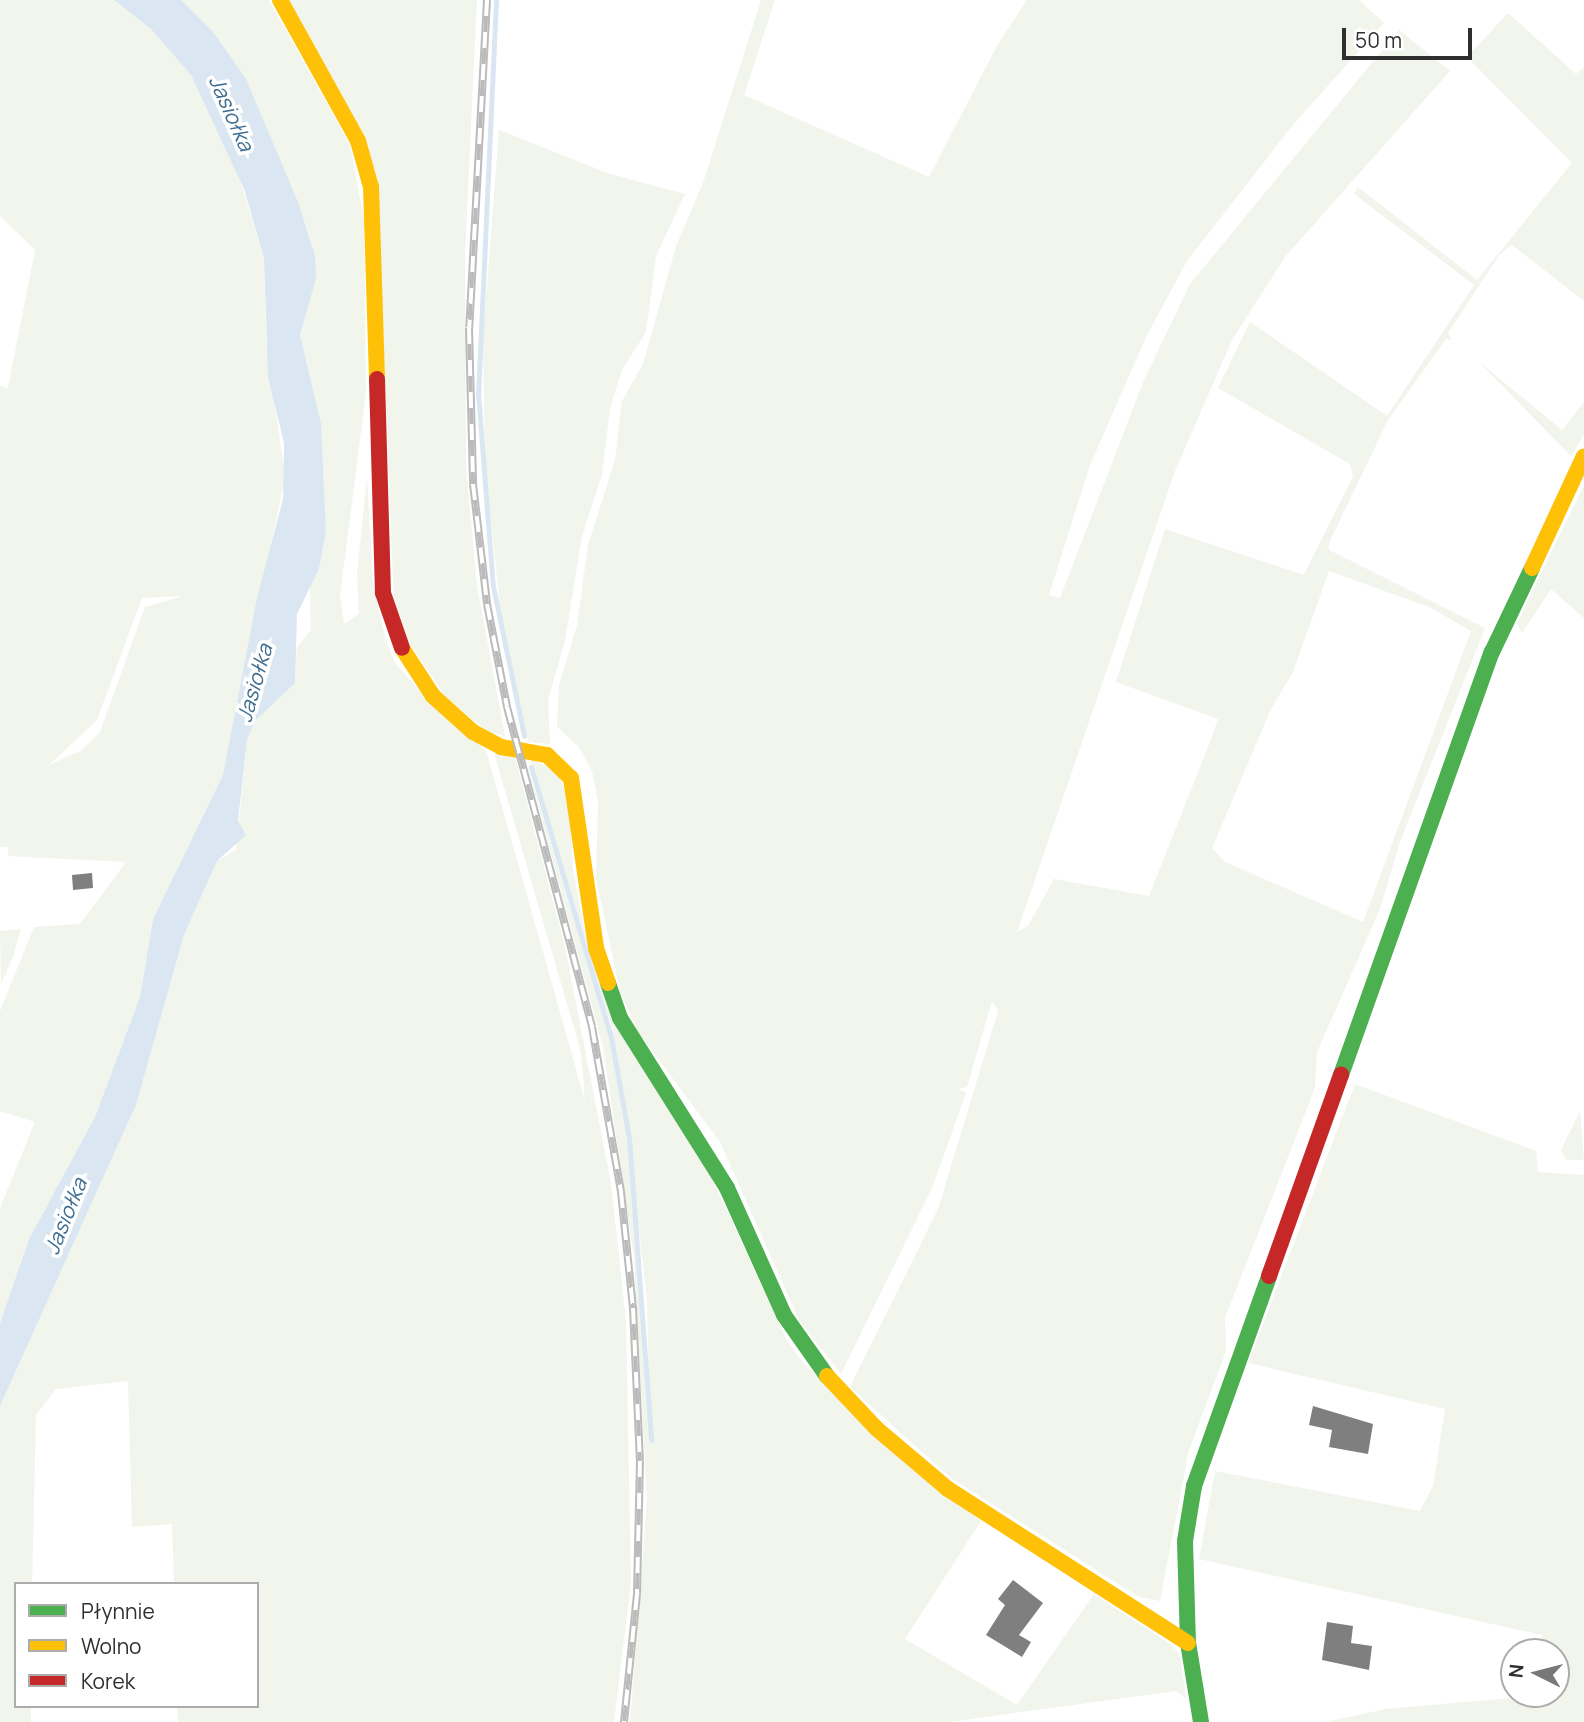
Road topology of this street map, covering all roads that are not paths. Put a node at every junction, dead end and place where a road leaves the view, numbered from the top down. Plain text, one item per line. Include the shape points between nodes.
1 (280, 0) edge
2 (1584, 456) edge
3 (1188, 1643) junction
4 (1201, 1722) edge

1 - 3 street via 358,141 371,187 383,593 404,654 433,696 472,732 501,747 547,755 571,778 579,802 582,877 596,948 621,1018 727,1188 784,1315 815,1363 877,1429 948,1489
2 - 3 street via 1492,652 1220,1406 1194,1486 1185,1541
3 - 4 street

